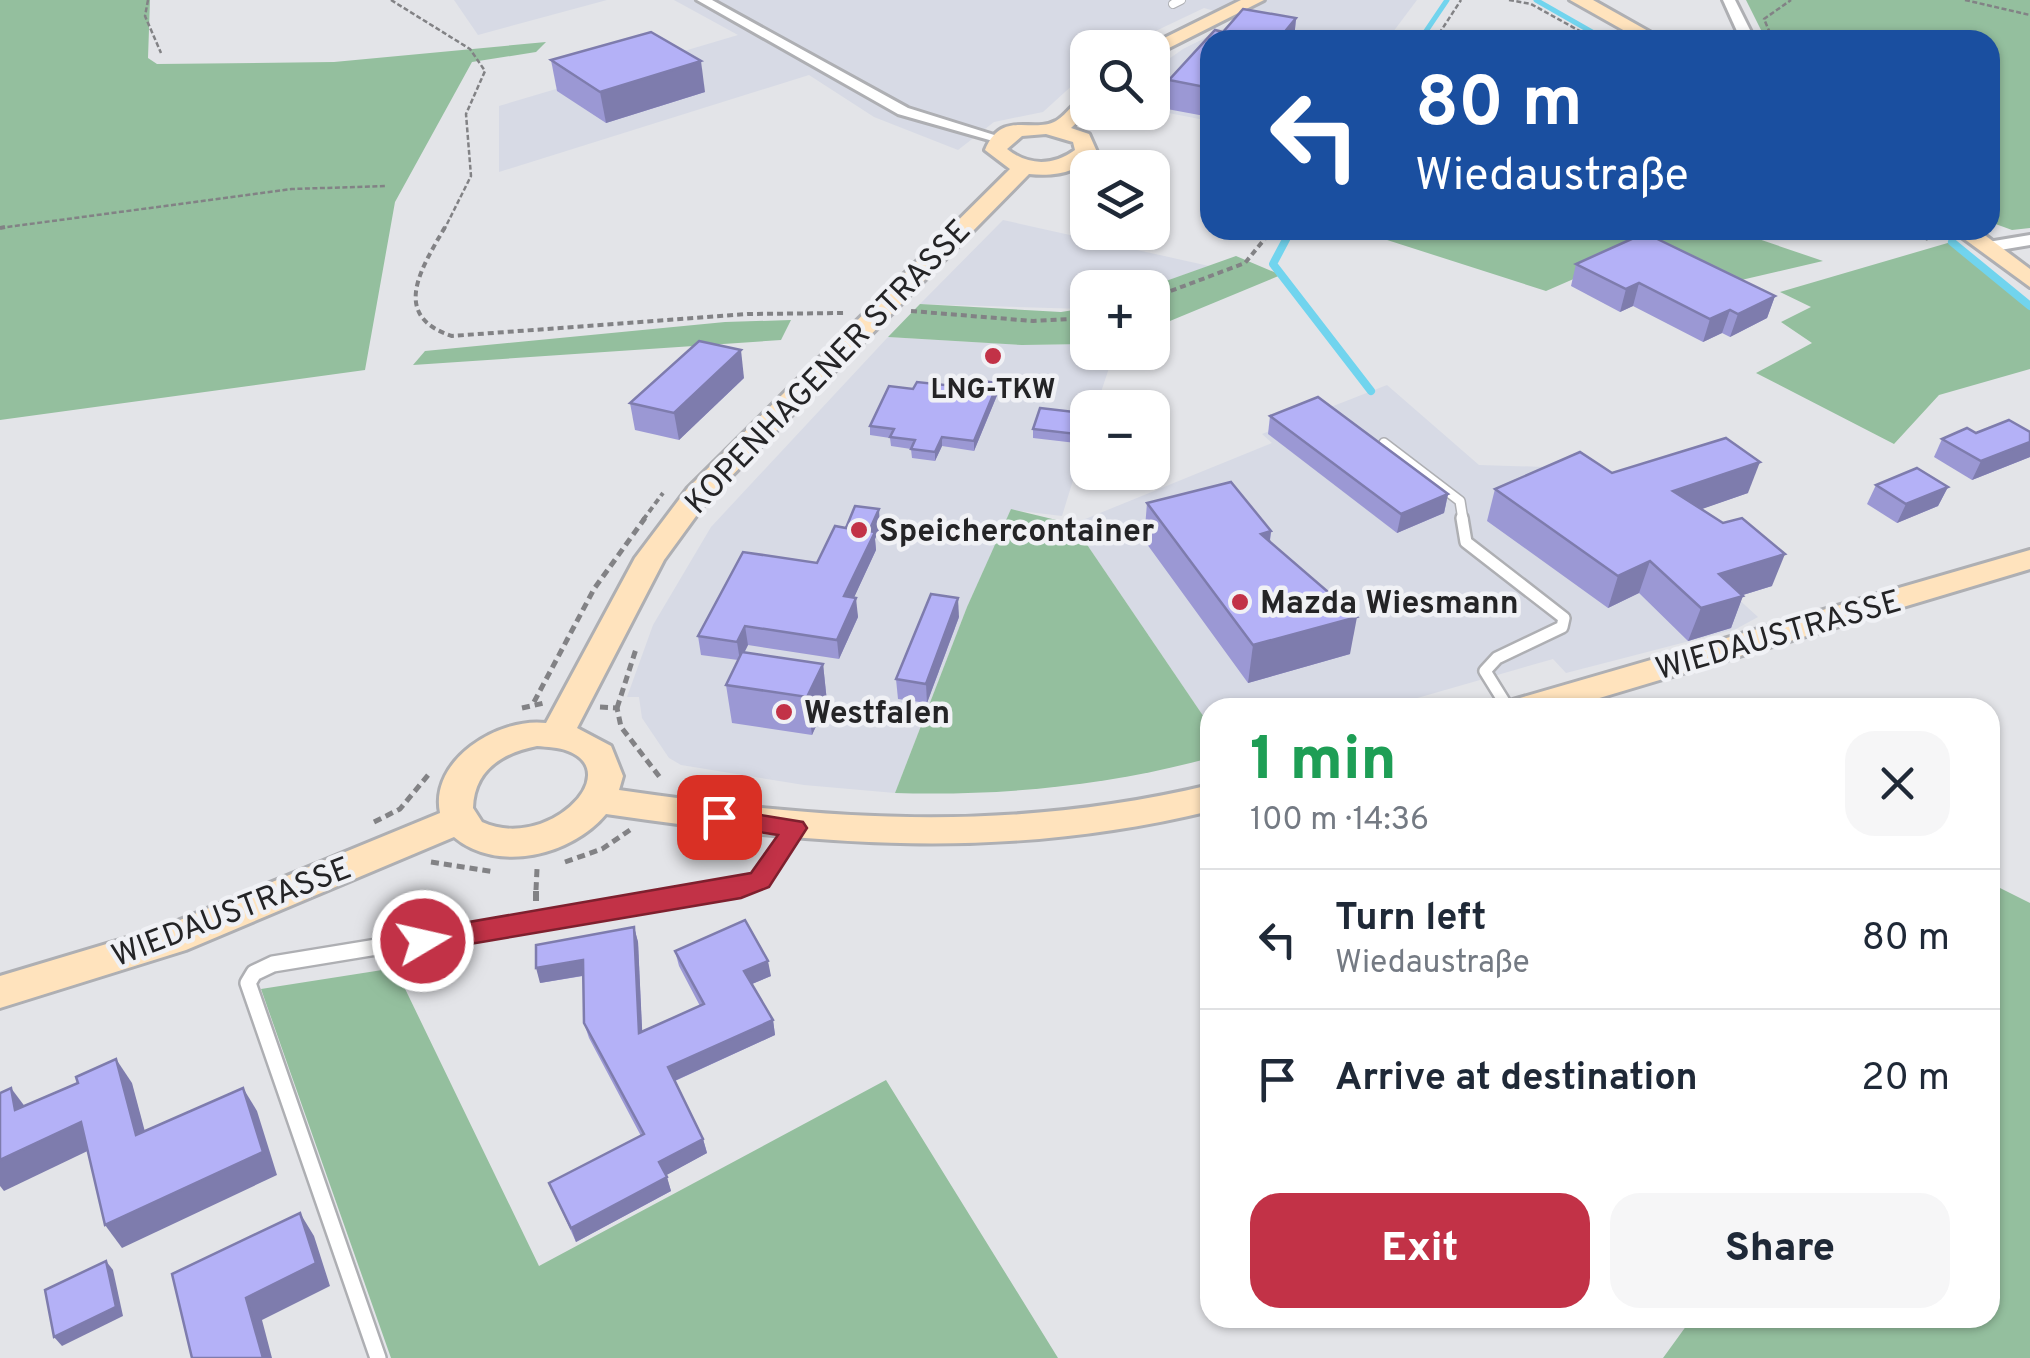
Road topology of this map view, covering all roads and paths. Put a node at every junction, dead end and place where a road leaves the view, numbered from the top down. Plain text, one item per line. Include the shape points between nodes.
1 (148, 0) edge
2 (391, 0) edge
3 (703, 0) edge
4 (1255, 0) edge
5 (1460, 0) edge
6 (1509, 0) edge
7 (1578, 0) edge
8 (1728, 0) edge
9 (1791, 0) edge
10 (1965, 0) edge
11 (2030, 15) edge
12 (1441, 30) edge
13 (1578, 30) edge
14 (1636, 30) edge
15 (1743, 30) edge
16 (1769, 30) edge
17 (1170, 42) edge
18 (161, 52) dead end
19 (1070, 118) edge
20 (1059, 129) junction
21 (1000, 139) junction
22 (1025, 166) junction
23 (387, 186) dead end
24 (0, 228) edge
25 (1264, 240) edge
26 (1978, 240) edge
27 (2030, 240) edge
28 (1988, 247) junction
29 (2030, 280) edge
30 (1170, 291) edge
31 (922, 297) dead end
32 (879, 311) junction
33 (1070, 319) edge
34 (1384, 443) edge
35 (2030, 559) edge
36 (642, 634) dead end
37 (1502, 698) edge
38 (1559, 698) edge
39 (618, 708) dead end
40 (557, 734) junction
41 (659, 780) dead end
42 (677, 782) dead end
43 (602, 800) junction
44 (1200, 800) edge
45 (459, 820) junction
46 (794, 828) junction
47 (0, 992) edge
48 (378, 1358) edge

1 - 18 path via 145,16
2 - 32 path via 478,52 486,71 466,109 472,174 415,289 418,320 443,335
3 - 21 street via 903,110
4 - 17 main road
5 - 12 path
6 - 13 path via 1531,4
7 - 14 main road
8 - 15 street
9 - 16 path via 1764,19
10 - 11 path
19 - 20 main road
20 - 21 main road via 1020,130
20 - 22 main road via 1082,138 1080,158
21 - 22 main road via 1000,156
22 - 32 main road, KOPENHAGENER STRASSE
23 - 24 path via 292,189
25 - 30 path via 1245,262
26 - 28 main road
27 - 28 street
28 - 29 main road
31 - 33 path via 909,311
32 - 40 main road, KOPENHAGENER STRASSE via 725,462 662,539
34 - 37 lane via 1460,502 1466,542 1564,618 1562,627 1485,670
35 - 38 main road, WIEDAUSTRASSE
36 - 39 path
40 - 43 main road via 579,740 605,762
40 - 45 main road via 514,738 474,760 454,795
41 - 42 path
43 - 45 main road via 575,826 529,843 482,838
43 - 46 main road
44 - 46 main road via 1070,825 972,834
45 - 47 main road, WIEDAUSTRASSE via 172,939
46 - 48 lane via 773,866 741,888 273,964 254,973 248,983

